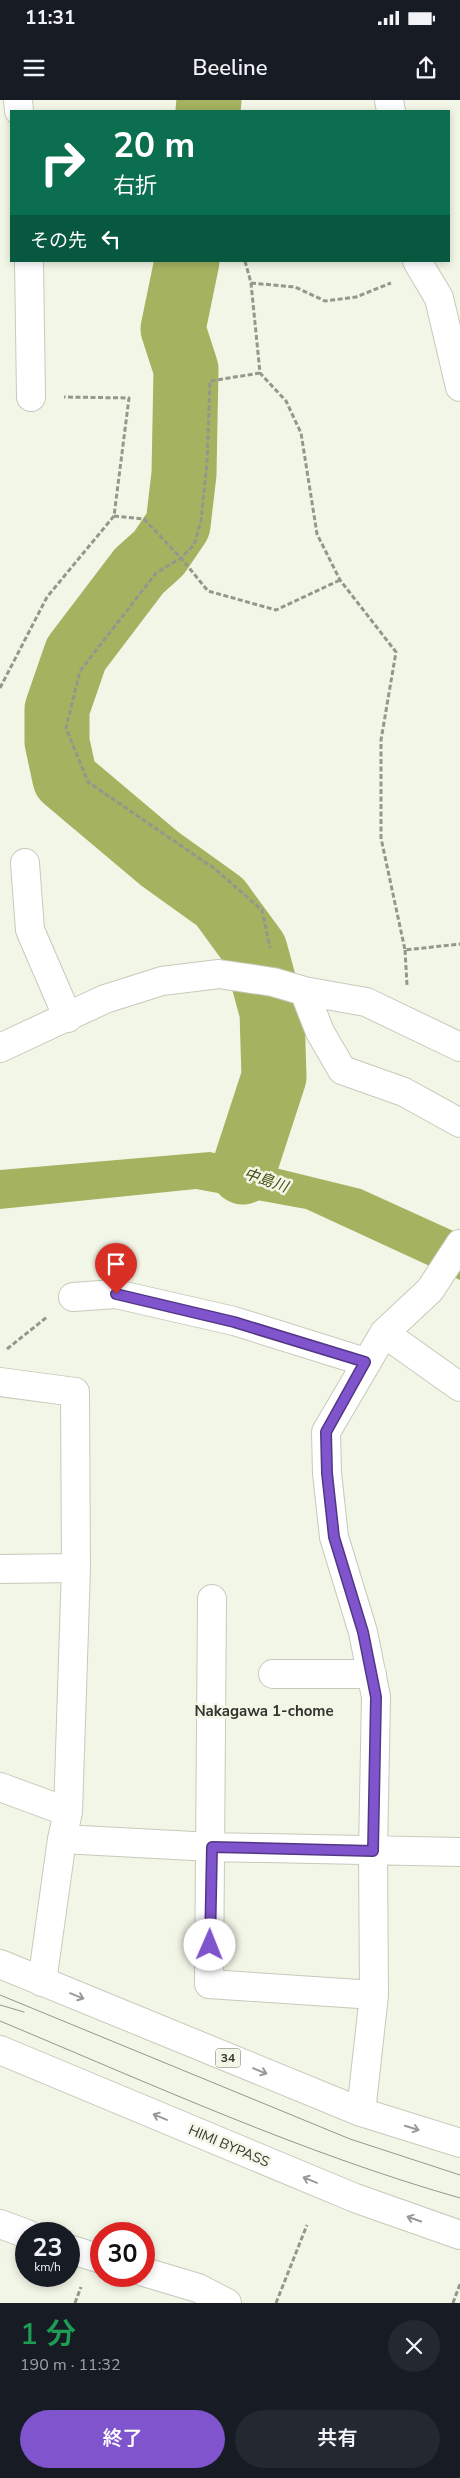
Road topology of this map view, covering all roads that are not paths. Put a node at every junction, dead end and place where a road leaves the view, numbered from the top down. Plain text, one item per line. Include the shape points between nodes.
1 (30, 262) edge
2 (420, 267) edge
3 (460, 387) edge
4 (31, 397) road end
5 (25, 863) dead end
6 (285, 986) junction
7 (68, 1018) junction
8 (0, 1048) edge
9 (460, 1048) edge
10 (460, 1123) edge
11 (460, 1244) edge
12 (74, 1297) road end
13 (384, 1333) junction
14 (365, 1362) junction
15 (0, 1382) edge
16 (460, 1387) edge
17 (76, 1568) junction
18 (0, 1569) edge
19 (212, 1599) dead end
20 (273, 1674) dead end
21 (372, 1674) junction
22 (0, 1787) edge
23 (68, 1812) junction
24 (62, 1839) junction
25 (212, 1847) junction
26 (373, 1851) junction
27 (460, 1852) edge
28 (0, 1964) edge
29 (42, 1982) junction
30 (374, 1995) junction
31 (0, 2050) edge
32 (361, 2112) junction
33 (460, 2143) edge
34 (0, 2224) edge
35 (15, 2230) edge
36 (460, 2235) edge
37 (155, 2275) edge
38 (227, 2303) edge

1 - 4 main road
2 - 3 main road via 439,298
5 - 7 main road via 30,930
6 - 7 main road via 219,974 162,981 105,999
6 - 9 main road via 366,1002
6 - 10 main road via 320,1032 342,1070 404,1092
7 - 8 main road
11 - 13 main road via 430,1290
12 - 14 main road via 116,1294 234,1322
13 - 14 main road
13 - 16 main road
14 - 21 main road via 326,1432 334,1537 363,1632
15 - 17 main road via 75,1392
17 - 18 main road
17 - 23 main road
19 - 25 main road
20 - 21 main road
21 - 26 main road via 376,1697
22 - 23 main road
23 - 24 main road
24 - 25 main road
24 - 29 main road
25 - 26 main road
25 - 30 main road via 209,1984
26 - 27 main road
26 - 30 main road
28 - 29 main road, 34
29 -> 32 main road, 34
30 - 32 main road
36 -> 31 main road, HIMI BYPASS via 355,2198
32 -> 33 main road, 34
34 - 35 main road
37 - 38 main road via 198,2288

